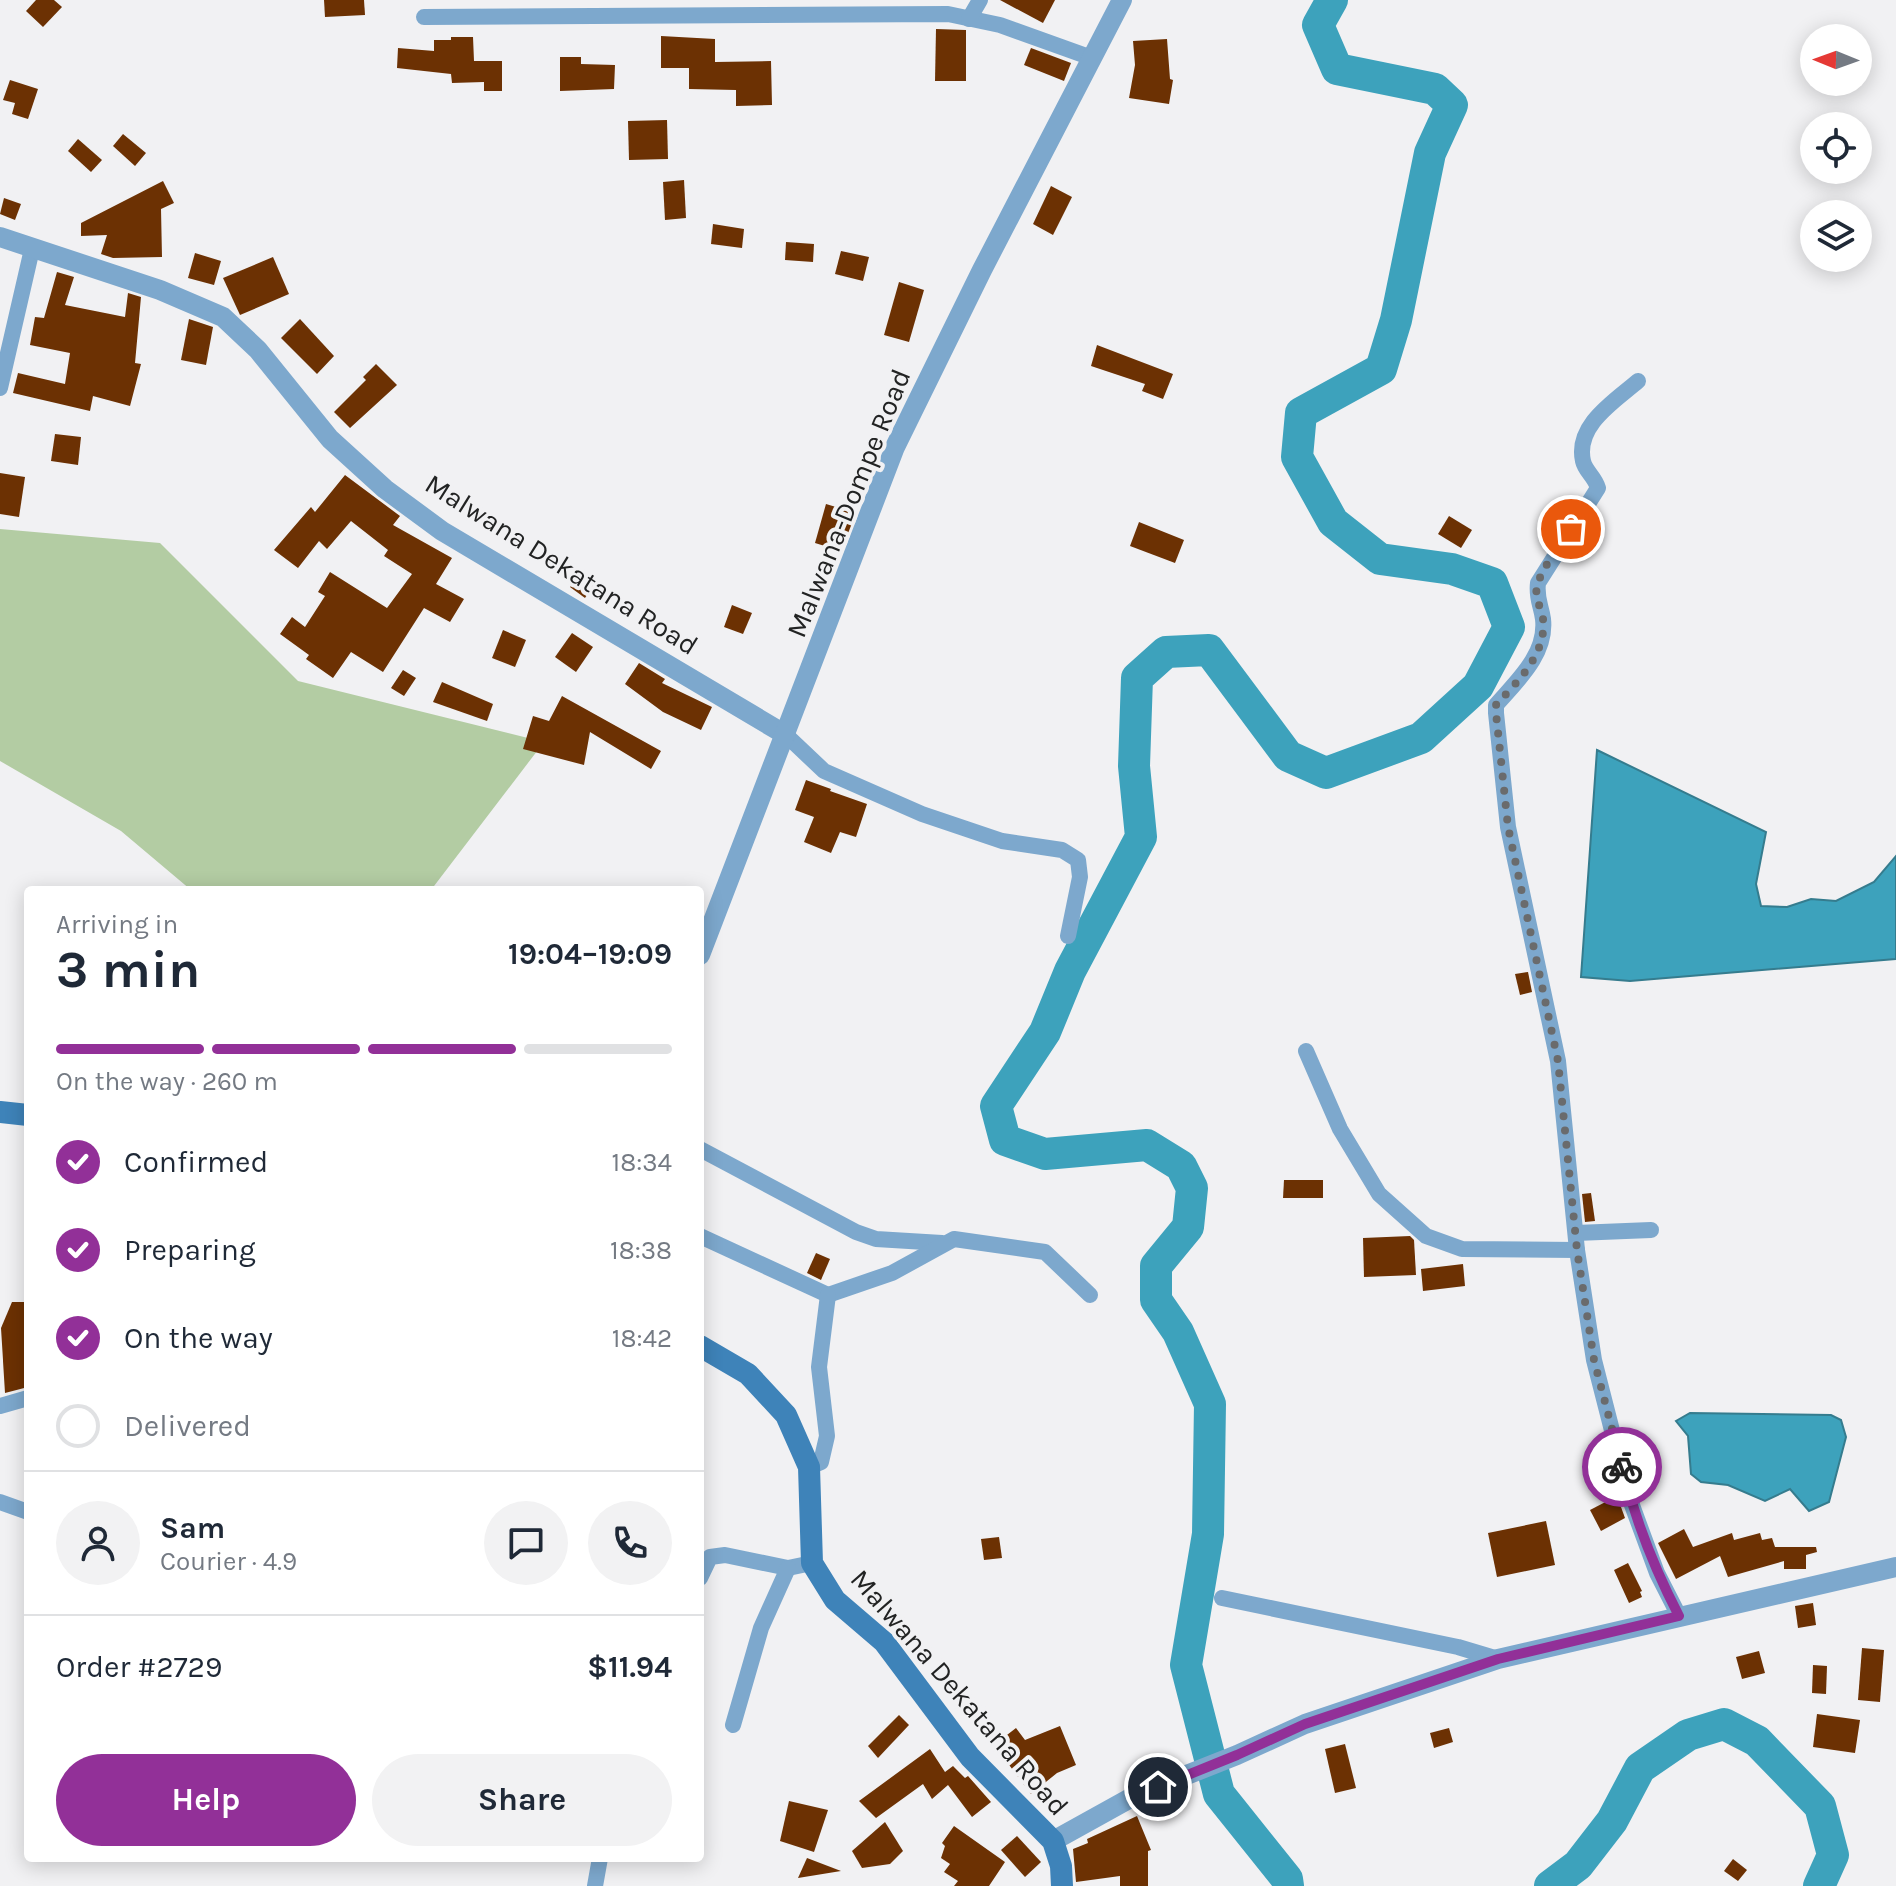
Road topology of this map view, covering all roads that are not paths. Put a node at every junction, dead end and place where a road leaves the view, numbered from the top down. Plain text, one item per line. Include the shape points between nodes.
1 (980, 0) edge
2 (1122, 0) edge
3 (625, 7) edge
4 (424, 17) dead end
5 (969, 19) junction
6 (1092, 58) junction
7 (0, 237) edge
8 (32, 249) junction
9 (1638, 381) dead end
10 (0, 388) edge
11 (786, 735) junction
12 (1068, 936) dead end
13 (704, 945) edge
14 (1306, 1051) dead end
15 (0, 1112) edge
16 (24, 1115) edge
17 (704, 1151) edge
18 (1651, 1230) dead end
19 (704, 1238) edge
20 (1577, 1241) junction
21 (942, 1243) junction
22 (828, 1295) junction
23 (1090, 1295) dead end
24 (704, 1348) edge
25 (24, 1399) edge
26 (0, 1406) edge
27 (809, 1467) junction
28 (0, 1502) edge
29 (24, 1511) edge
30 (812, 1563) junction
31 (1896, 1567) edge
32 (788, 1568) junction
33 (704, 1570) edge
34 (1222, 1598) dead end
35 (1679, 1616) junction
36 (1498, 1659) junction
37 (733, 1725) dead end
38 (1053, 1841) junction
39 (599, 1862) edge
40 (595, 1886) edge
41 (1062, 1886) edge

1 - 5 street
2 - 6 street, Malwana-Dompe Road
3 - 4 street
3 - 5 street via 948,14
5 - 6 street
6 - 11 street, Malwana-Dompe Road via 895,447
7 - 8 street, Malwana Dekatana Road
8 - 10 street
8 - 11 street, Malwana Dekatana Road via 160,290 223,317 258,350 330,439 385,489 442,531
9 - 20 street via 1596,417 1584,438 1582,462 1598,488 1538,583 1543,620 1538,650 1496,705 1508,827 1558,1061
11 - 12 street via 824,771 922,814 1002,841 1062,850 1078,860 1080,877
11 - 13 street, Malwana-Dompe Road
14 - 20 street via 1340,1129 1379,1194 1426,1236 1462,1249
15 - 16 main road
17 - 21 street via 856,1232 876,1239
18 - 20 street
19 - 22 street
20 - 35 street via 1594,1360 1629,1497
21 - 22 street via 892,1273
21 - 23 street via 954,1239 1045,1252
22 - 27 street via 819,1367 827,1436 821,1462
24 - 27 main road, Malwana Dekatana Road via 748,1374 786,1415
25 - 26 street
27 - 30 main road, Malwana Dekatana Road
28 - 29 street
30 - 32 street
30 - 38 main road, Malwana Dekatana Road via 835,1600 884,1642 970,1757
31 - 35 street
32 - 33 street via 725,1555 710,1557
32 - 37 street via 761,1628
34 - 36 street
35 - 36 street
36 - 38 street via 1305,1724 1136,1795
38 - 41 main road, Malwana Dekatana Road
39 - 40 street

